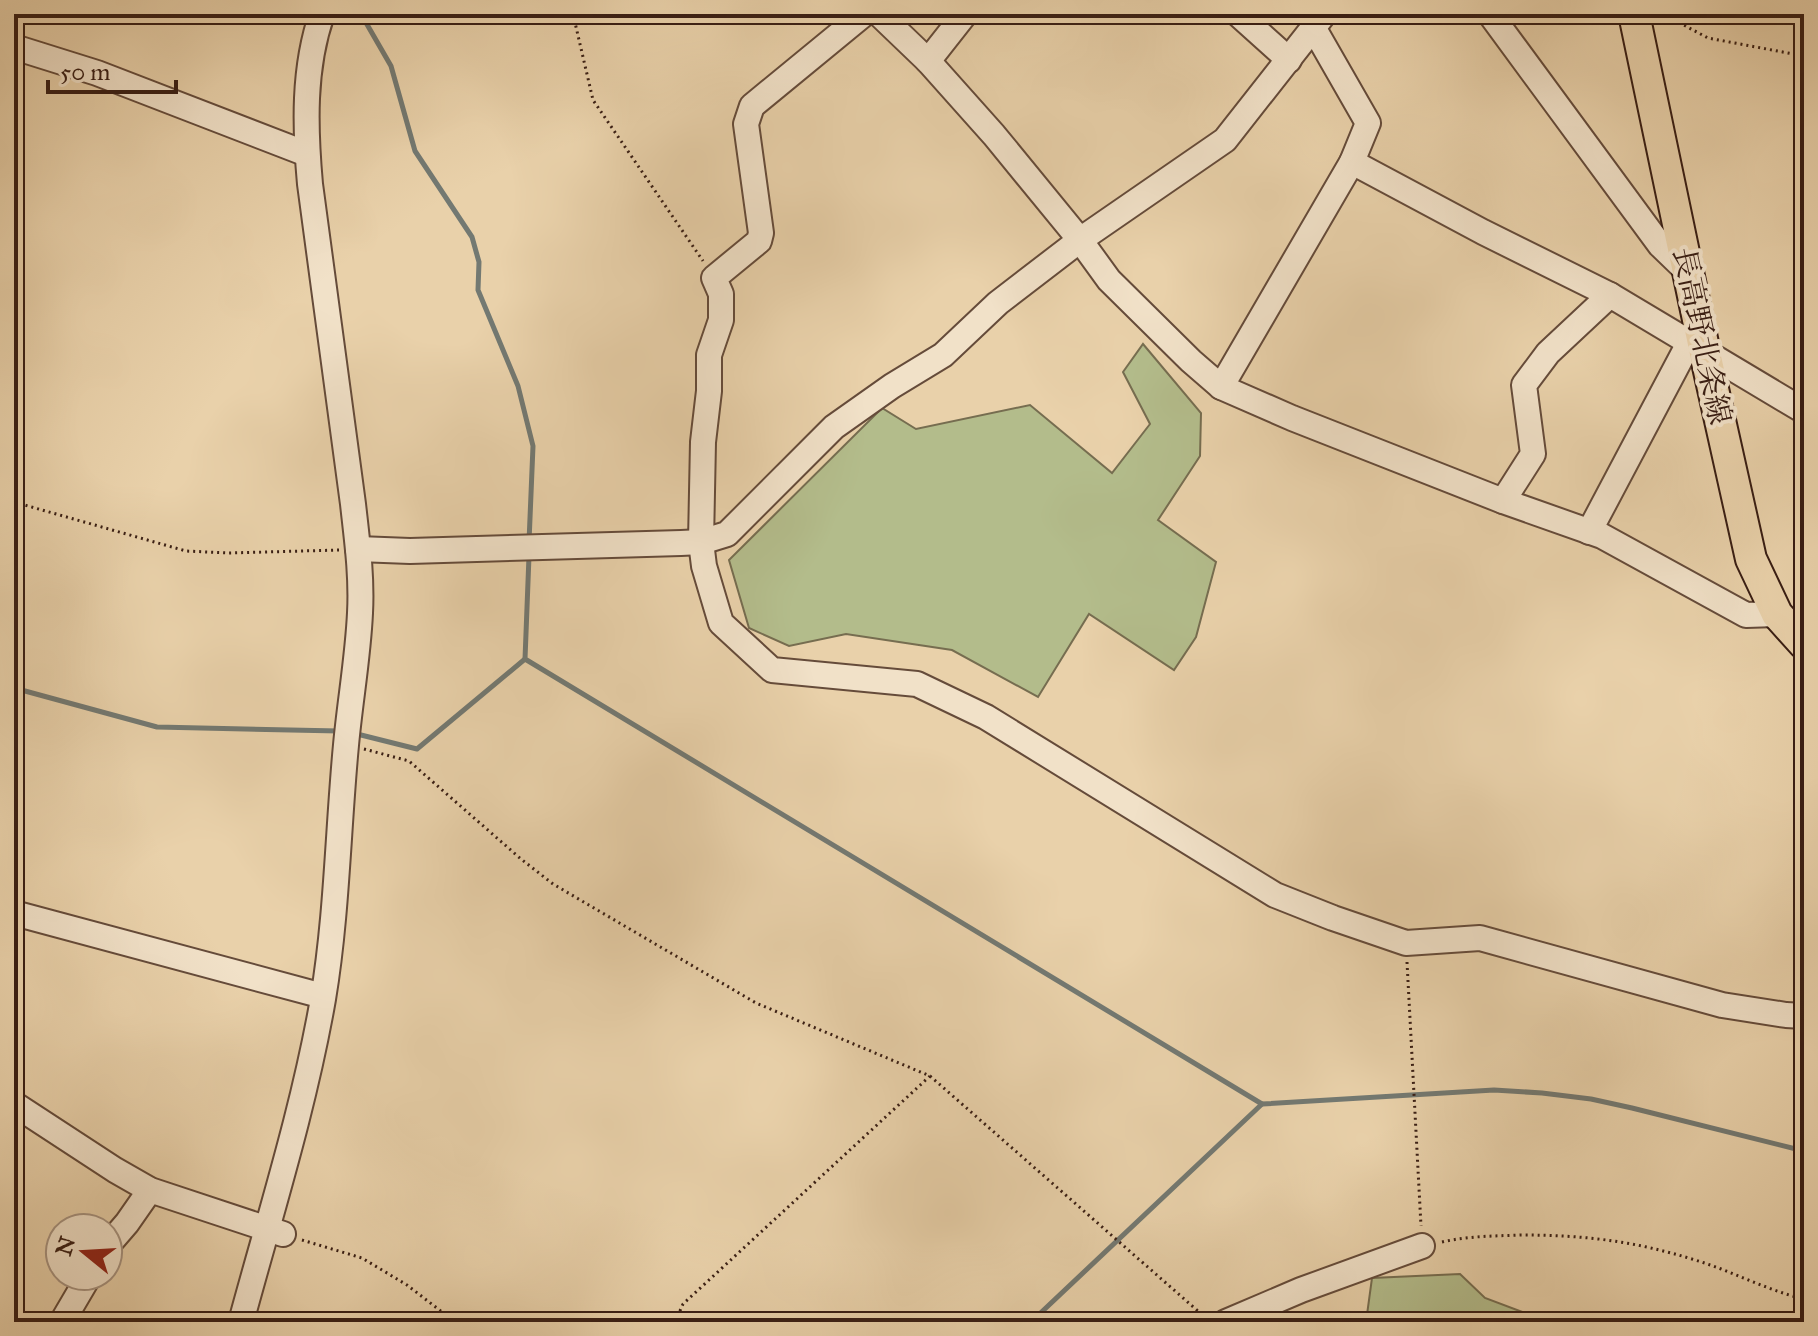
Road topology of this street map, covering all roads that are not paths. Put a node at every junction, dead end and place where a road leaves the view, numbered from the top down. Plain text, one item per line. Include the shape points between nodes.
1 (322, 14) edge
2 (864, 14) edge
3 (879, 14) edge
4 (965, 14) edge
5 (1238, 14) edge
6 (1490, 14) edge
7 (1634, 14) edge
8 (1318, 21) edge
9 (14, 47) edge
10 (1289, 60) junction
11 (928, 61) junction
12 (307, 154) junction
13 (1352, 162) junction
14 (1080, 240) junction
15 (1687, 271) junction
16 (1610, 295) junction
17 (1697, 348) junction
18 (1221, 387) junction
19 (1804, 411) edge
20 (1503, 501) junction
21 (1589, 532) junction
22 (701, 542) junction
23 (358, 549) junction
24 (1777, 614) junction
25 (1804, 644) edge
26 (14, 913) edge
27 (323, 996) junction
28 (1804, 1016) edge
29 (14, 1104) edge
30 (150, 1190) junction
31 (124, 1226) edge
32 (274, 1231) junction
33 (1422, 1246) road end
34 (80, 1292) edge
35 (62, 1322) edge
36 (241, 1322) edge
37 (1226, 1322) edge

1 - 12 street via 309,80
2 - 22 street via 752,106 746,124 761,233 759,241 714,278 721,294 721,320 709,355
3 - 11 street
4 - 11 street
5 - 10 street
6 - 15 street via 1660,245
7 - 15 main road, 長高野北条線
8 - 10 street
8 - 13 street via 1368,123
9 - 12 street via 97,73
10 - 14 street via 1225,140
11 - 14 street
12 - 23 street
13 - 16 street
13 - 18 street
14 - 18 street via 1109,280
14 - 22 street via 998,303 943,355 834,427 727,534
15 - 17 main road, 長高野北条線
16 - 17 street
16 - 20 street via 1548,353 1524,385 1533,454
17 - 19 street
17 - 21 street
17 - 24 main road, 長高野北条線 via 1751,559
18 - 20 street
20 - 21 street
21 - 24 street via 1746,615
22 - 23 street
22 - 28 street via 721,623 772,670 917,684 986,717 1275,895 1406,943 1480,938 1722,1005
23 - 27 street via 360,613
24 - 25 main road, 長高野北条線
26 - 27 street
27 - 32 street
29 - 30 street
30 - 31 street
30 - 32 street
32 - 36 street
33 - 37 street
34 - 35 street

